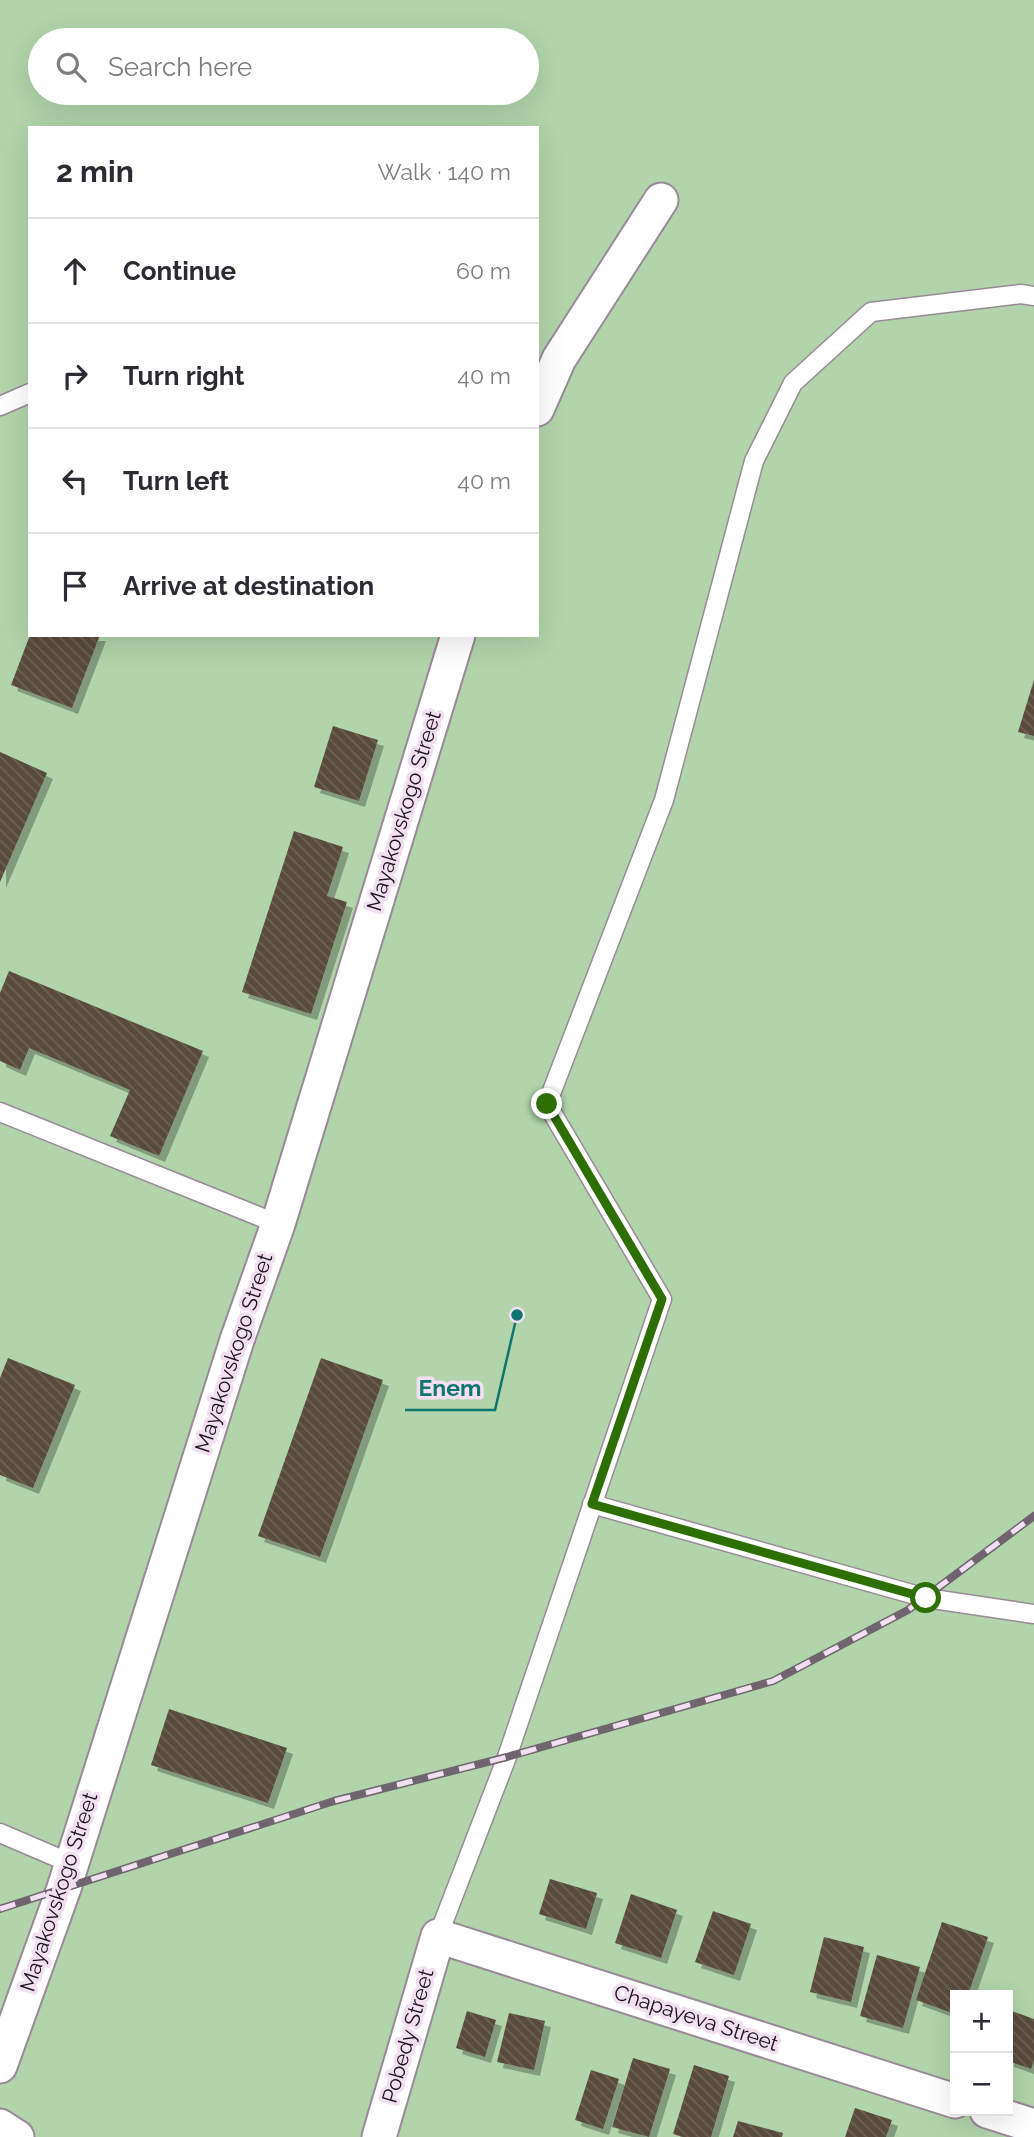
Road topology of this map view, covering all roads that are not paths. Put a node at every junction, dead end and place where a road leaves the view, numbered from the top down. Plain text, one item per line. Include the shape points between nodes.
1 (661, 200) dead end
2 (1034, 296) edge
3 (28, 394) edge
4 (539, 404) edge
5 (0, 406) edge
6 (457, 637) edge
7 (0, 1112) edge
8 (278, 1224) junction
9 (592, 1504) junction
10 (1034, 1614) edge
11 (0, 1833) edge
12 (70, 1863) junction
13 (438, 1936) junction
14 (0, 2066) edge
15 (950, 2099) edge
16 (1003, 2116) edge
17 (0, 2126) edge
18 (1034, 2126) edge
19 (17, 2137) edge
20 (379, 2137) edge

1 - 4 street via 559,359
2 - 9 lane via 871,312 793,383 754,461 664,800 547,1104 662,1299
3 - 5 lane
6 - 8 street, Mayakovskogo Street
7 - 8 lane
8 - 12 street, Mayakovskogo Street
9 - 10 lane via 926,1598
9 - 13 lane via 508,1757
11 - 12 lane
12 - 14 street, Mayakovskogo Street
13 - 15 street, Chapayeva Street
13 - 20 street, Pobedy Street
16 - 18 street
17 - 19 street

